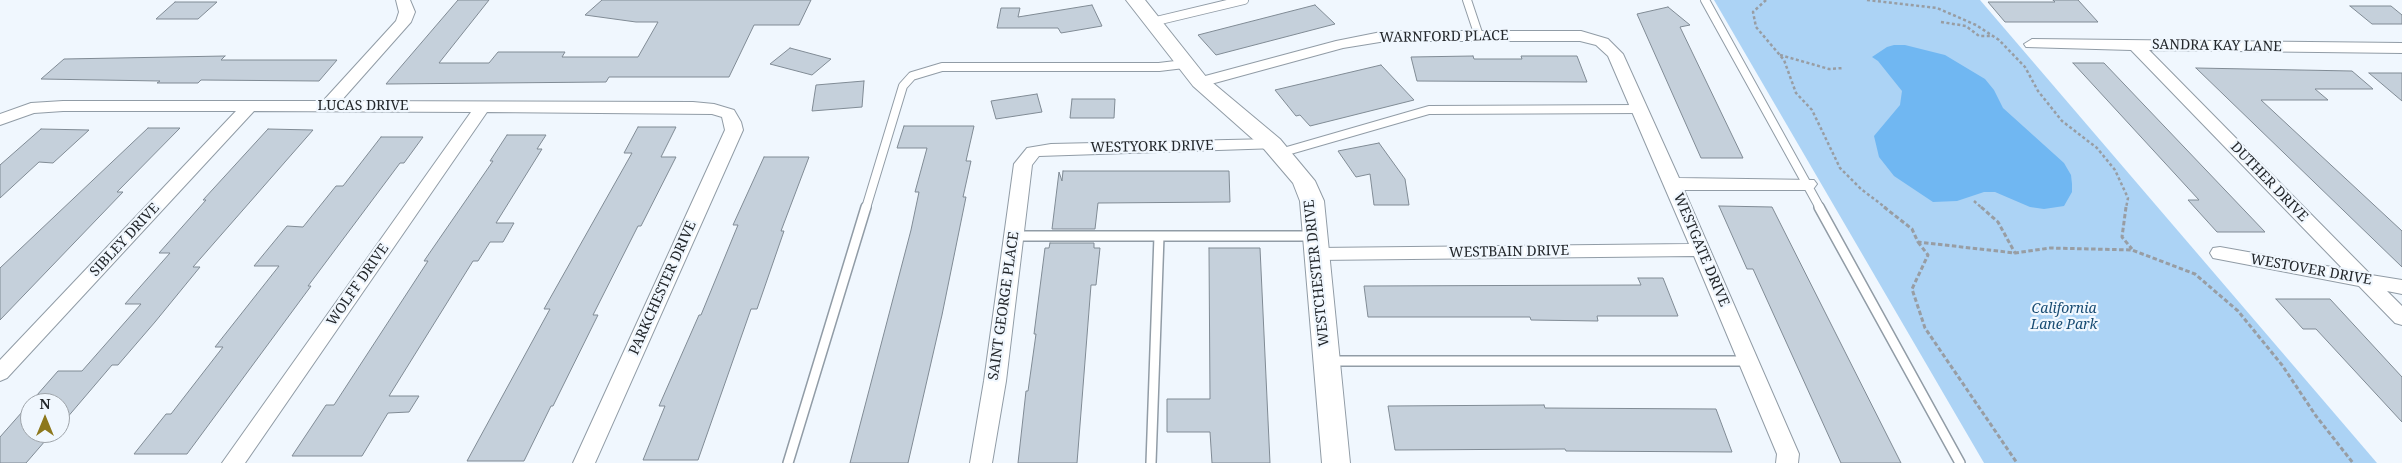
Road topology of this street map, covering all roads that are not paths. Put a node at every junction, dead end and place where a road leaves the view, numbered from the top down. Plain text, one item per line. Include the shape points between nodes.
1 (403, 0) edge
2 (1135, 0) edge
3 (1244, 0) edge
4 (1467, 0) edge
5 (1705, 0) edge
6 (1152, 22) junction
7 (1479, 36) junction
8 (1602, 42) joint
9 (2032, 44) dead end
10 (2135, 45) junction
11 (2402, 48) edge
12 (1184, 64) junction
13 (1200, 82) junction
14 (250, 106) junction
15 (328, 106) junction
16 (483, 106) junction
17 (1640, 109) junction
18 (728, 114) joint
19 (0, 120) edge
20 (1276, 148) junction
21 (1033, 152) joint
22 (1673, 184) junction
23 (1808, 184) junction
24 (1014, 236) junction
25 (1159, 236) junction
26 (1316, 245) junction
27 (1701, 250) junction
28 (2220, 254) dead end
29 (2364, 280) junction
30 (2402, 287) edge
31 (2402, 318) edge
32 (1327, 361) junction
33 (1748, 361) junction
34 (0, 373) edge
35 (234, 463) edge
36 (584, 463) edge
37 (788, 463) edge
38 (981, 463) edge
39 (1151, 463) edge
40 (1336, 463) edge
41 (1787, 463) edge
42 (1960, 463) edge

1 - 15 street via 407,12 403,22
2 - 6 street, WESTCHESTER DRIVE
3 - 6 lane
4 - 7 lane
5 - 23 lane
6 - 12 street, WESTCHESTER DRIVE
7 - 8 street, WARNFORD PLACE via 1581,36
7 - 13 street, WARNFORD PLACE via 1386,36 1342,44
8 - 17 street, WESTGATE DRIVE via 1615,54
9 - 10 street, SANDRA KAY LANE
10 - 11 street, SANDRA KAY LANE
10 - 29 street, DUTHER DRIVE
12 - 13 street, WESTCHESTER DRIVE
12 - 37 lane via 1159,67 942,67 912,76 902,86
13 - 20 street, WESTCHESTER DRIVE
14 - 15 street, LUCAS DRIVE
14 - 19 street, LUCAS DRIVE via 31,108
14 - 34 street, SIBLEY DRIVE
15 - 16 street, LUCAS DRIVE
16 - 18 street, LUCAS DRIVE via 693,107
16 - 35 street, WOLFF DRIVE
17 - 20 lane via 1429,110
17 - 22 street, WESTGATE DRIVE
18 - 36 street, PARKCHESTER DRIVE via 734,130
20 - 21 street, WESTYORK DRIVE via 1051,149
20 - 26 street, WESTCHESTER DRIVE via 1304,181 1312,201
21 - 24 street, SAINT GEORGE PLACE via 1023,164
22 - 23 street
22 - 27 street, WESTGATE DRIVE
23 - 42 lane
24 - 25 lane
24 - 38 street, SAINT GEORGE PLACE
25 - 26 lane
25 - 39 lane
26 - 27 street, WESTBAIN DRIVE
26 - 32 street, WESTCHESTER DRIVE
27 - 33 street, WESTGATE DRIVE
28 - 29 street, WESTOVER DRIVE
29 - 30 street, WESTOVER DRIVE
29 - 31 street, DUTHER DRIVE
32 - 33 lane
32 - 40 street, WESTCHESTER DRIVE
33 - 41 street, WESTGATE DRIVE via 1788,454

